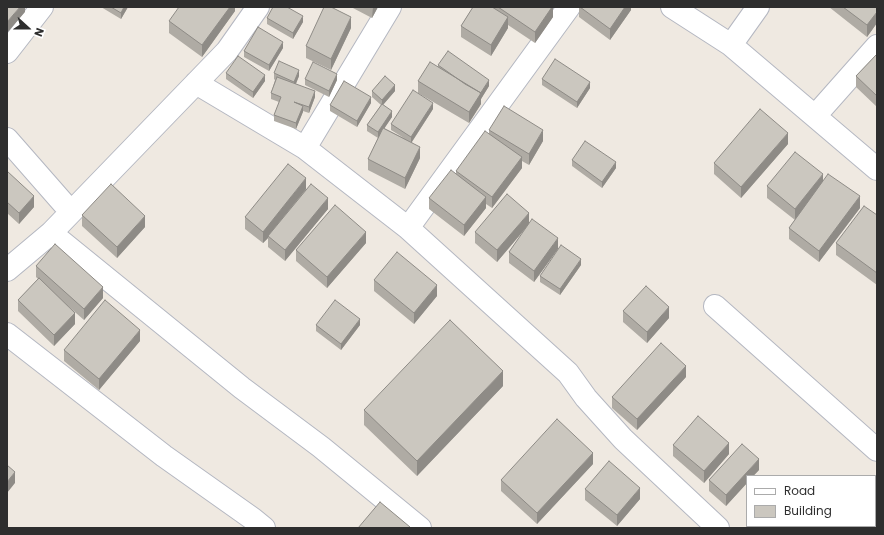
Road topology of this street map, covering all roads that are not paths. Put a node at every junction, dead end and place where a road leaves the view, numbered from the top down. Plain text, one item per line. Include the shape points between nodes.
1 (42, 7) edge
2 (258, 7) edge
3 (390, 7) edge
4 (569, 7) edge
5 (672, 7) edge
6 (758, 7) edge
7 (731, 45) junction
8 (877, 46) edge
9 (7, 52) edge
10 (196, 83) junction
11 (815, 116) junction
12 (7, 138) edge
13 (304, 148) junction
14 (877, 169) edge
15 (71, 212) junction
16 (408, 228) junction
17 (51, 233) junction
18 (7, 270) edge
19 (715, 306) dead end
20 (7, 334) edge
21 (877, 450) edge
22 (264, 528) edge
23 (420, 528) edge
24 (718, 528) edge

1 - 9 street
2 - 10 street via 227,51
3 - 13 street
4 - 16 street
5 - 7 street
6 - 7 street
7 - 11 street
8 - 11 street
10 - 13 street
10 - 15 street
11 - 14 street
12 - 15 street
13 - 16 street
15 - 17 street
16 - 24 street via 568,373 586,398 623,439
17 - 18 street
17 - 23 street
19 - 21 street
20 - 22 street via 164,456

